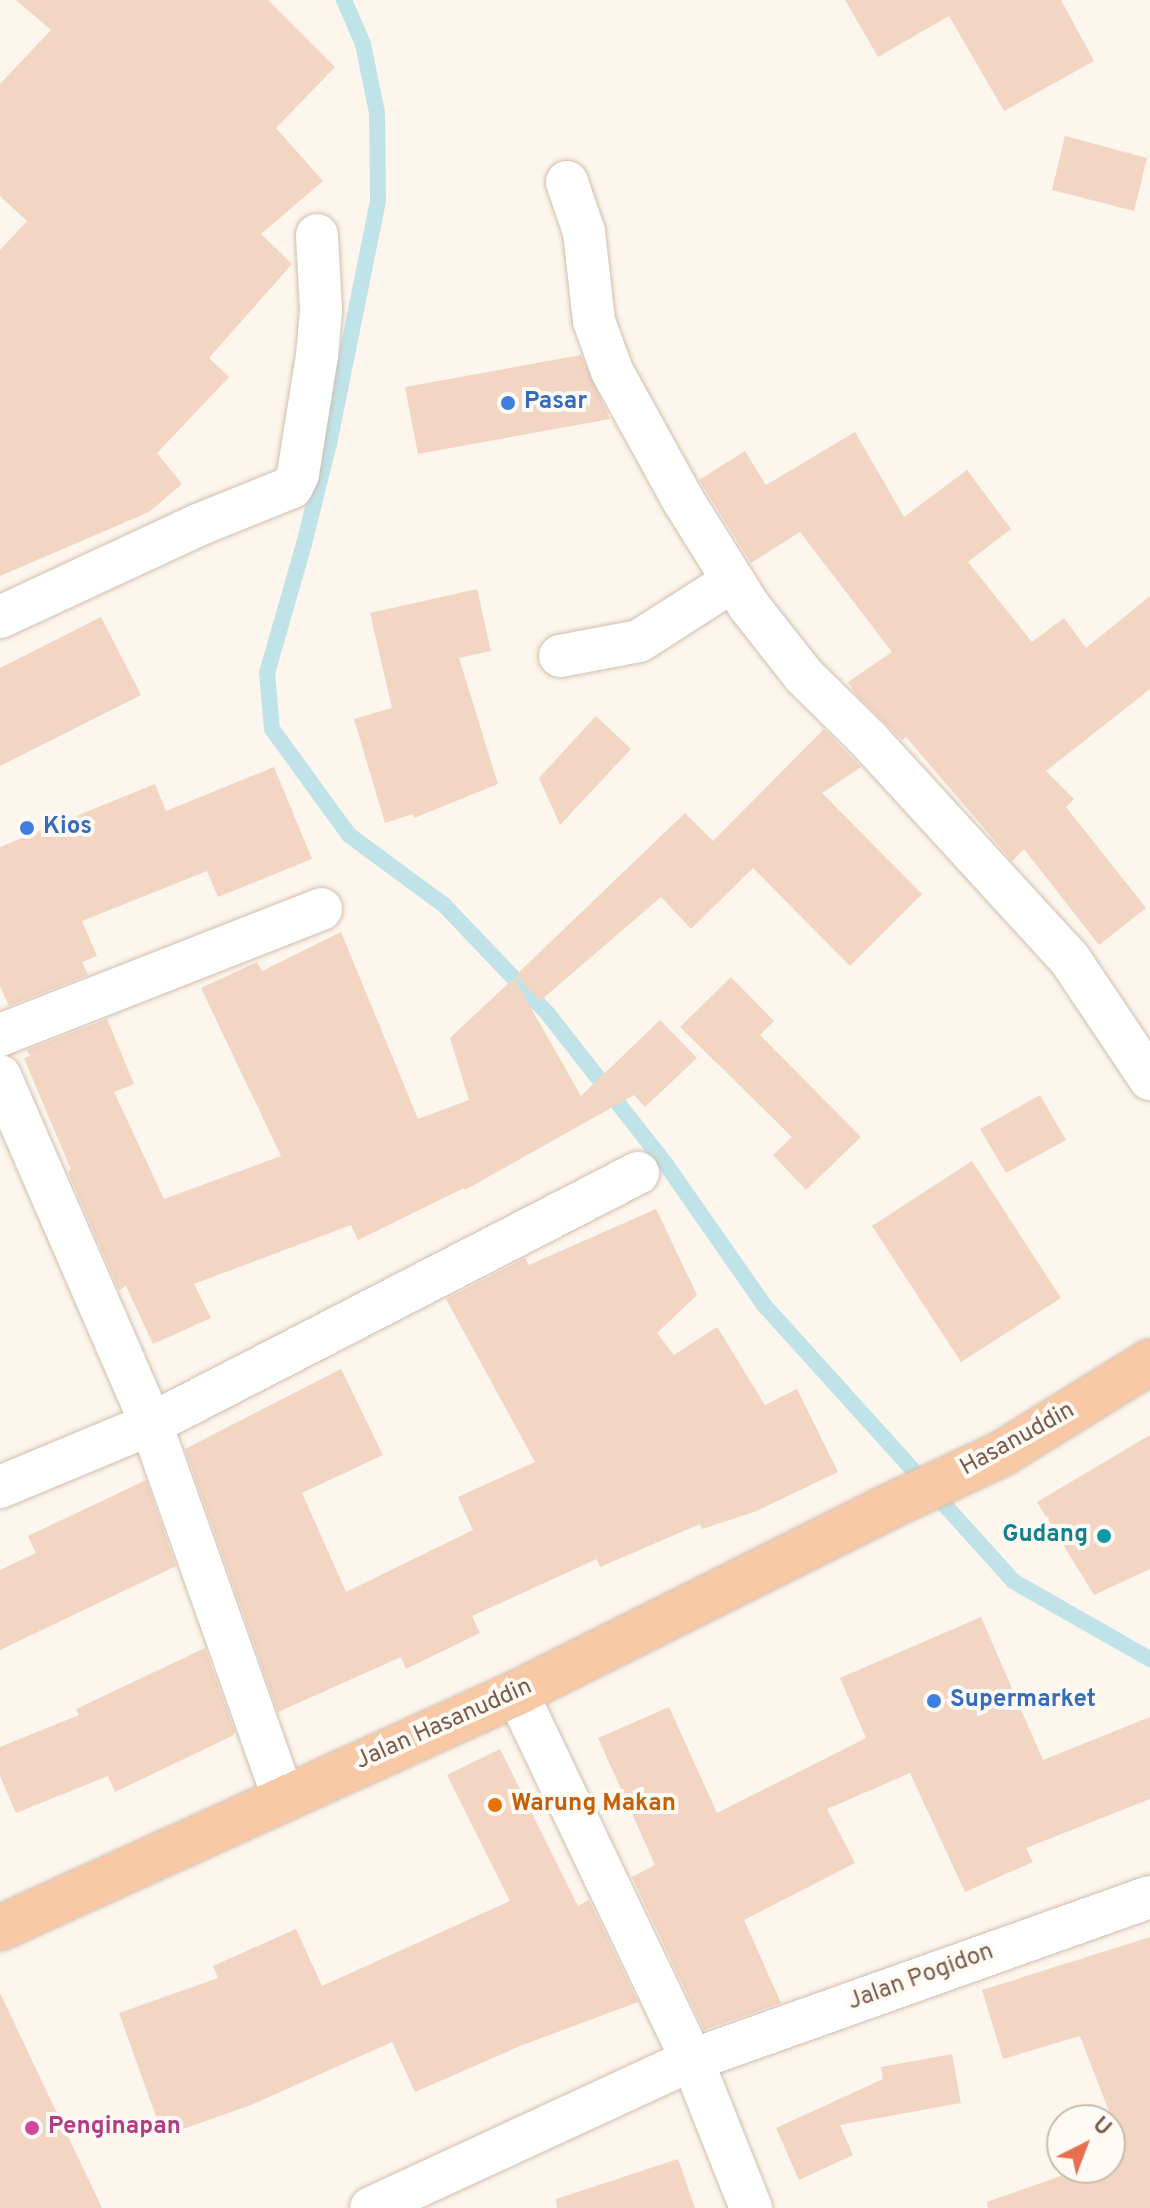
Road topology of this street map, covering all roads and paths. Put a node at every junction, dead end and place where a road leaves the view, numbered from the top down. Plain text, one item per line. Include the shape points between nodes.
1 (567, 182) dead end
2 (317, 235) dead end
3 (733, 581) junction
4 (0, 617) edge
5 (560, 656) dead end
6 (321, 909) dead end
7 (0, 1035) edge
8 (0, 1076) edge
9 (1150, 1079) edge
10 (638, 1173) dead end
11 (1150, 1362) edge
12 (151, 1424) junction
13 (0, 1487) edge
14 (882, 1510) joint
15 (517, 1693) junction
16 (283, 1797) junction
17 (1150, 1897) edge
18 (0, 1928) edge
19 (692, 2060) junction
20 (371, 2208) edge
21 (751, 2208) edge

1 - 3 street via 584,232 594,321 612,371
2 - 4 street via 317,356 292,487
3 - 5 street via 639,641
3 - 9 street via 804,676 1069,958
6 - 7 street
8 - 12 street
10 - 12 street
11 - 14 highway, Hasanuddin via 1003,1453
12 - 13 street
12 - 16 street
14 - 15 highway, Jalan Hasanuddin
15 - 16 highway, Jalan Hasanuddin
15 - 19 street
16 - 18 highway, Jalan Hasanuddin
17 - 19 street, Jalan Pogidon
19 - 20 street, Jalan Pogidon
19 - 21 street

